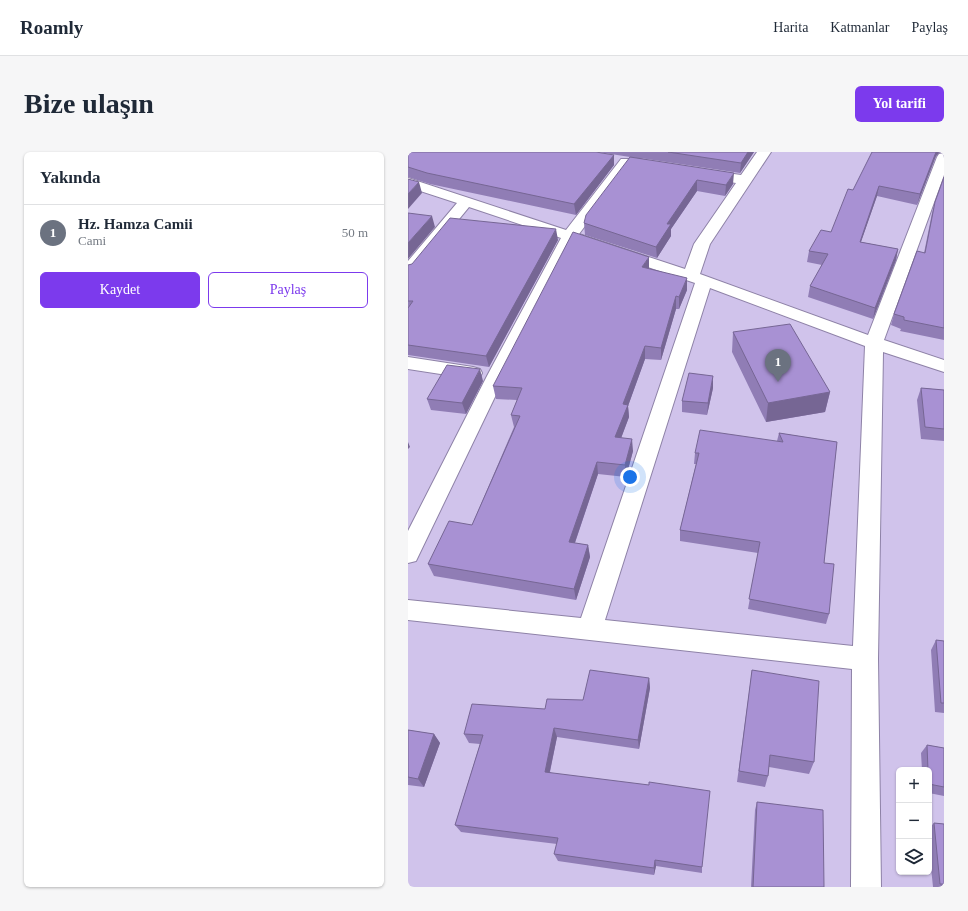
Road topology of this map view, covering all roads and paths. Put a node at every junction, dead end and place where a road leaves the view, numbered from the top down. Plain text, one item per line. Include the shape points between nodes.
1 (764, 152) edge
2 (944, 157) edge
3 (612, 160) edge
4 (626, 162) junction
5 (641, 164) edge
6 (693, 172) edge
7 (745, 180) junction
8 (408, 182) edge
9 (466, 201) junction
10 (570, 235) junction
11 (408, 272) edge
12 (697, 278) junction
13 (874, 343) junction
14 (408, 364) edge
15 (944, 366) edge
16 (496, 376) junction
17 (408, 554) edge
18 (408, 610) edge
19 (590, 629) junction
20 (865, 658) junction
21 (866, 887) edge

1 - 7 street
2 - 13 street
3 - 4 street
4 - 5 street
4 - 10 street
6 - 7 street
7 - 12 street via 702,244
8 - 9 street
9 - 10 street
9 - 11 street
10 - 12 street
10 - 16 street
12 - 13 street
12 - 19 street
13 - 15 street
13 - 20 street
14 - 16 street
16 - 17 street
18 - 19 street
19 - 20 street
20 - 21 street

